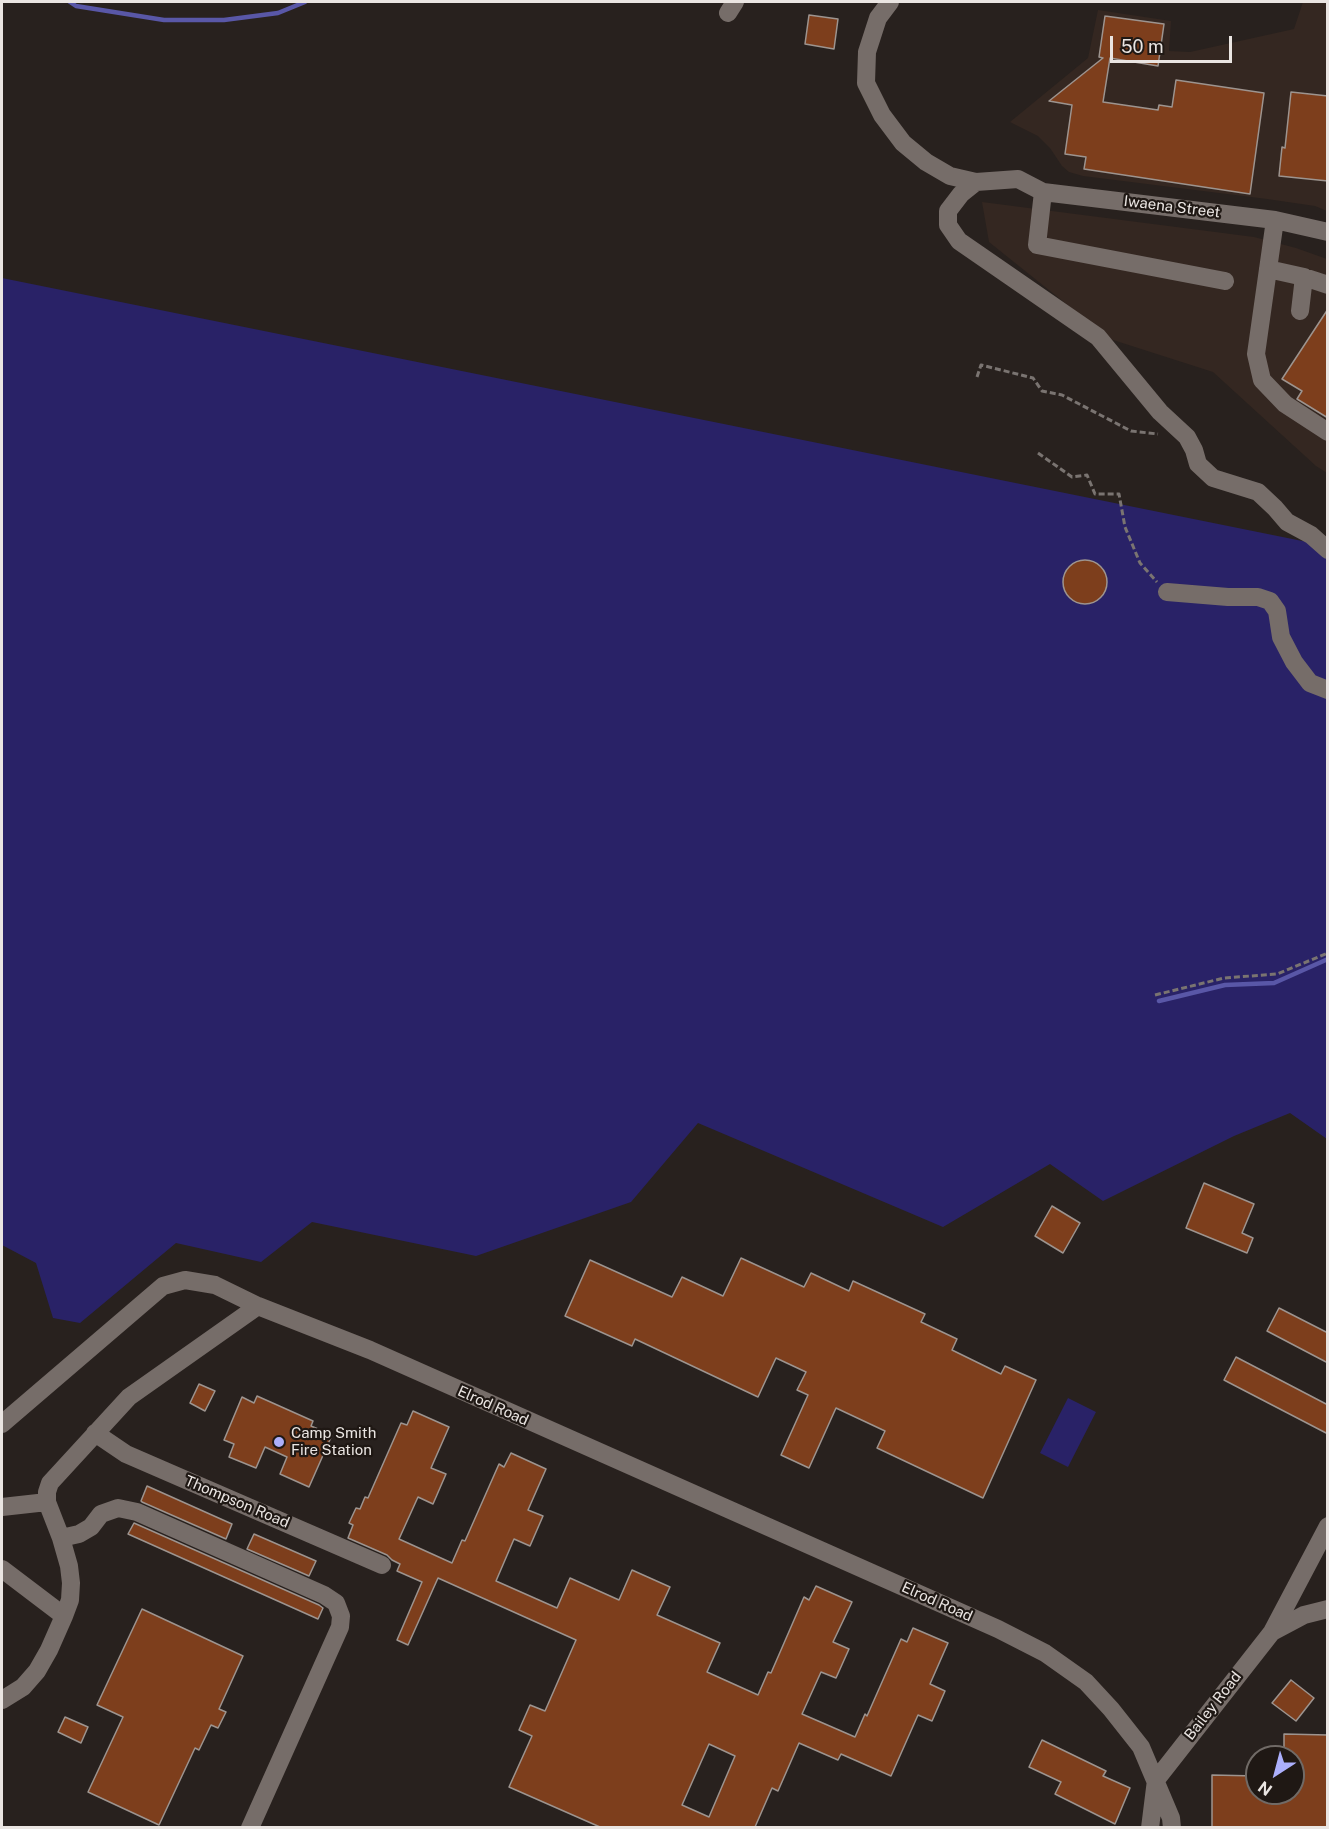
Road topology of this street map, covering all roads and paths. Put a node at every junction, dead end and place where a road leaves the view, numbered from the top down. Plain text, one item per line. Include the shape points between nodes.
1 (890, 2) edge
2 (976, 182) junction
3 (1042, 192) junction
4 (1275, 220) junction
5 (1328, 232) edge
6 (1268, 269) junction
7 (1304, 277) junction
8 (1226, 281) dead end
9 (1328, 285) edge
10 (1300, 311) dead end
11 (977, 377) dead end
12 (1328, 432) edge
13 (1187, 437) junction
14 (1038, 453) dead end
15 (1328, 550) edge
16 (1167, 592) joint
17 (1328, 690) edge
18 (1328, 953) edge
19 (1155, 995) dead end
20 (258, 1306) junction
21 (2, 1424) edge
22 (95, 1433) junction
23 (47, 1502) junction
24 (2, 1507) edge
25 (1328, 1526) edge
26 (61, 1538) junction
27 (382, 1564) dead end
28 (2, 1569) edge
29 (1328, 1609) edge
30 (64, 1616) junction
31 (1272, 1632) junction
32 (2, 1700) edge
33 (1156, 1780) junction
34 (250, 1827) edge
35 (1150, 1827) edge
36 (1172, 1827) edge

1 - 2 street via 878,18 867,52 867,83 882,115 903,143 926,162 950,176
2 - 3 street, Iwaena Street via 1018,179
2 - 13 street via 948,210 948,225 959,241 1098,337
3 - 4 street, Iwaena Street
3 - 8 street via 1037,245
4 - 5 street, Iwaena Street
4 - 6 street
6 - 7 street
6 - 12 street via 1256,354 1262,380 1285,404
7 - 9 street
7 - 10 street
11 - 13 path via 981,365 1033,378 1042,391 1062,395 1131,431
13 - 15 street via 1198,465 1214,477 1258,492 1287,522
14 - 16 path via 1072,477 1087,475 1095,494 1119,494 1125,527 1140,563
16 - 17 street via 1270,601 1278,611 1281,637 1294,662 1310,683
18 - 19 path via 1277,974 1224,978
20 - 21 street, Elrod Road via 215,1285 186,1280 163,1286
20 - 22 street via 129,1396
20 - 33 street, Elrod Road via 370,1350 1045,1653 1086,1682 1111,1708 1141,1747
22 - 23 street via 50,1483
22 - 27 street, Thompson Road via 126,1454
23 - 24 street
23 - 26 street
25 - 31 street, Bailey Road
26 - 30 street via 71,1583
26 - 34 street via 79,1534 101,1514 118,1508 137,1512 336,1603 340,1627
28 - 30 street
29 - 31 street, Bailey Road via 1305,1615
30 - 32 street via 37,1671 23,1688
31 - 33 street, Bailey Road
33 - 35 street
33 - 36 street

